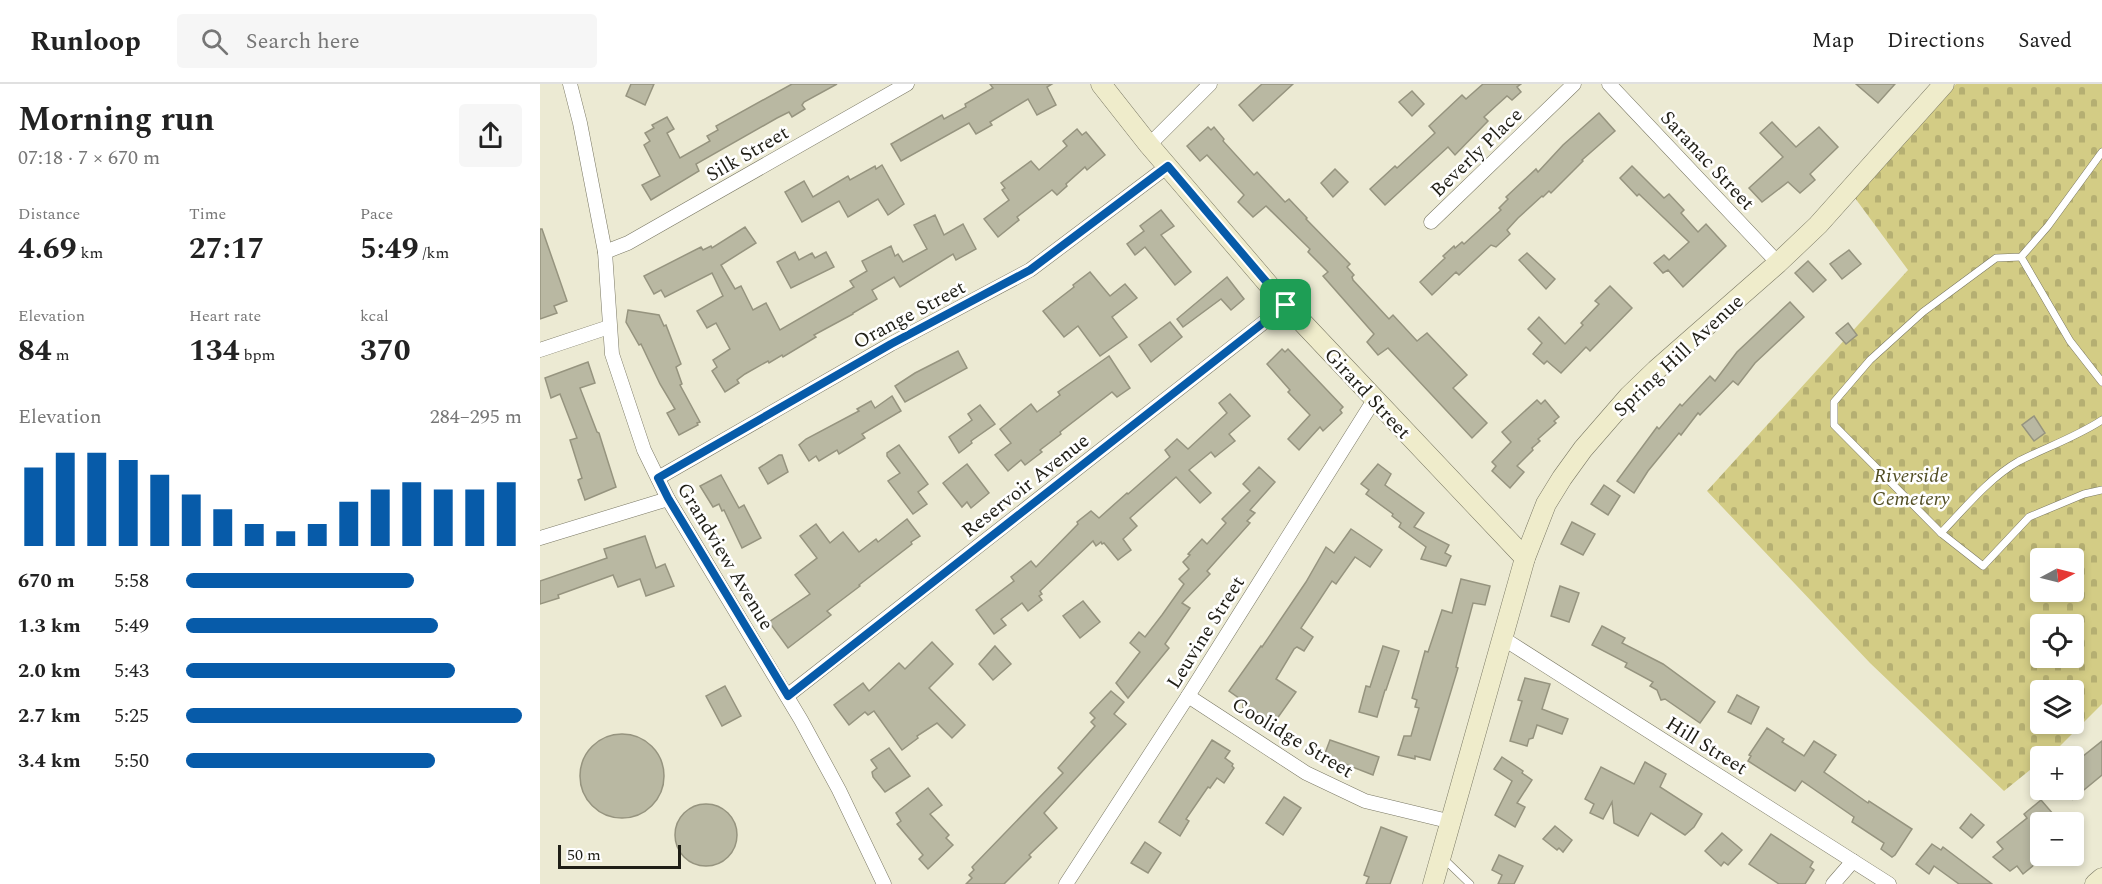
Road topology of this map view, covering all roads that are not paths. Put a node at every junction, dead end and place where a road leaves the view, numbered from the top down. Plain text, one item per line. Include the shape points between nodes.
1 (570, 84) edge
2 (908, 84) edge
3 (1101, 84) edge
4 (1210, 84) edge
5 (1574, 84) edge
6 (1609, 84) edge
7 (1944, 84) edge
8 (1149, 145) junction
9 (2102, 152) edge
10 (1168, 166) junction
11 (1431, 222) dead end
12 (605, 252) junction
13 (2021, 257) junction
14 (1778, 263) junction
15 (1286, 305) junction
16 (609, 327) junction
17 (540, 350) edge
18 (2102, 382) edge
19 (1374, 399) junction
20 (2102, 420) edge
21 (658, 478) junction
22 (2102, 490) edge
23 (668, 498) junction
24 (1941, 533) junction
25 (540, 538) edge
26 (1526, 558) junction
27 (1504, 639) junction
28 (788, 696) junction
29 (1188, 696) junction
30 (1452, 822) junction
31 (1442, 856) junction
32 (1853, 861) junction
33 (2102, 878) edge
34 (884, 884) edge
35 (1066, 884) edge
36 (1433, 884) edge
37 (1470, 884) edge
38 (1833, 884) edge
39 (1889, 884) edge
40 (2095, 884) edge

1 - 12 street, Grandview Avenue
2 - 12 street, Silk Street via 628,243
3 - 8 street, Girard Street
4 - 8 street
5 - 11 street, Beverly Place
6 - 14 street, Saranac Street
7 - 14 street, Spring Hill Avenue via 1826,216
8 - 10 street, Girard Street
9 - 13 lane
10 - 15 street, Girard Street
10 - 21 street, Orange Street via 1030,270 891,344
12 - 16 street, Grandview Avenue
13 - 18 lane via 2070,341
13 - 24 lane via 1996,258 1923,312 1870,360 1834,402 1834,425
14 - 26 street, Spring Hill Avenue via 1656,370 1583,449 1546,504
15 - 19 street, Girard Street
15 - 28 street, Reservoir Avenue
16 - 17 street
16 - 21 street, Grandview Avenue via 612,354 628,406
19 - 26 street, Girard Street
19 - 29 street, Leuvine Street
20 - 24 lane via 2018,462 1987,486
21 - 23 street, Grandview Avenue
22 - 24 lane via 2029,517 1983,566
23 - 25 street
23 - 28 street, Grandview Avenue
26 - 27 street, Spring Hill Avenue
27 - 30 street, Spring Hill Avenue
27 - 32 street, Hill Street
28 - 34 street, Grandview Avenue
29 - 30 street, Coolidge Street via 1306,772 1365,801
29 - 35 street, Leuvine Street
30 - 31 street, Spring Hill Avenue
31 - 36 street, Spring Hill Avenue
31 - 37 lane
32 - 38 street
32 - 39 street, Hill Street
33 - 40 street

